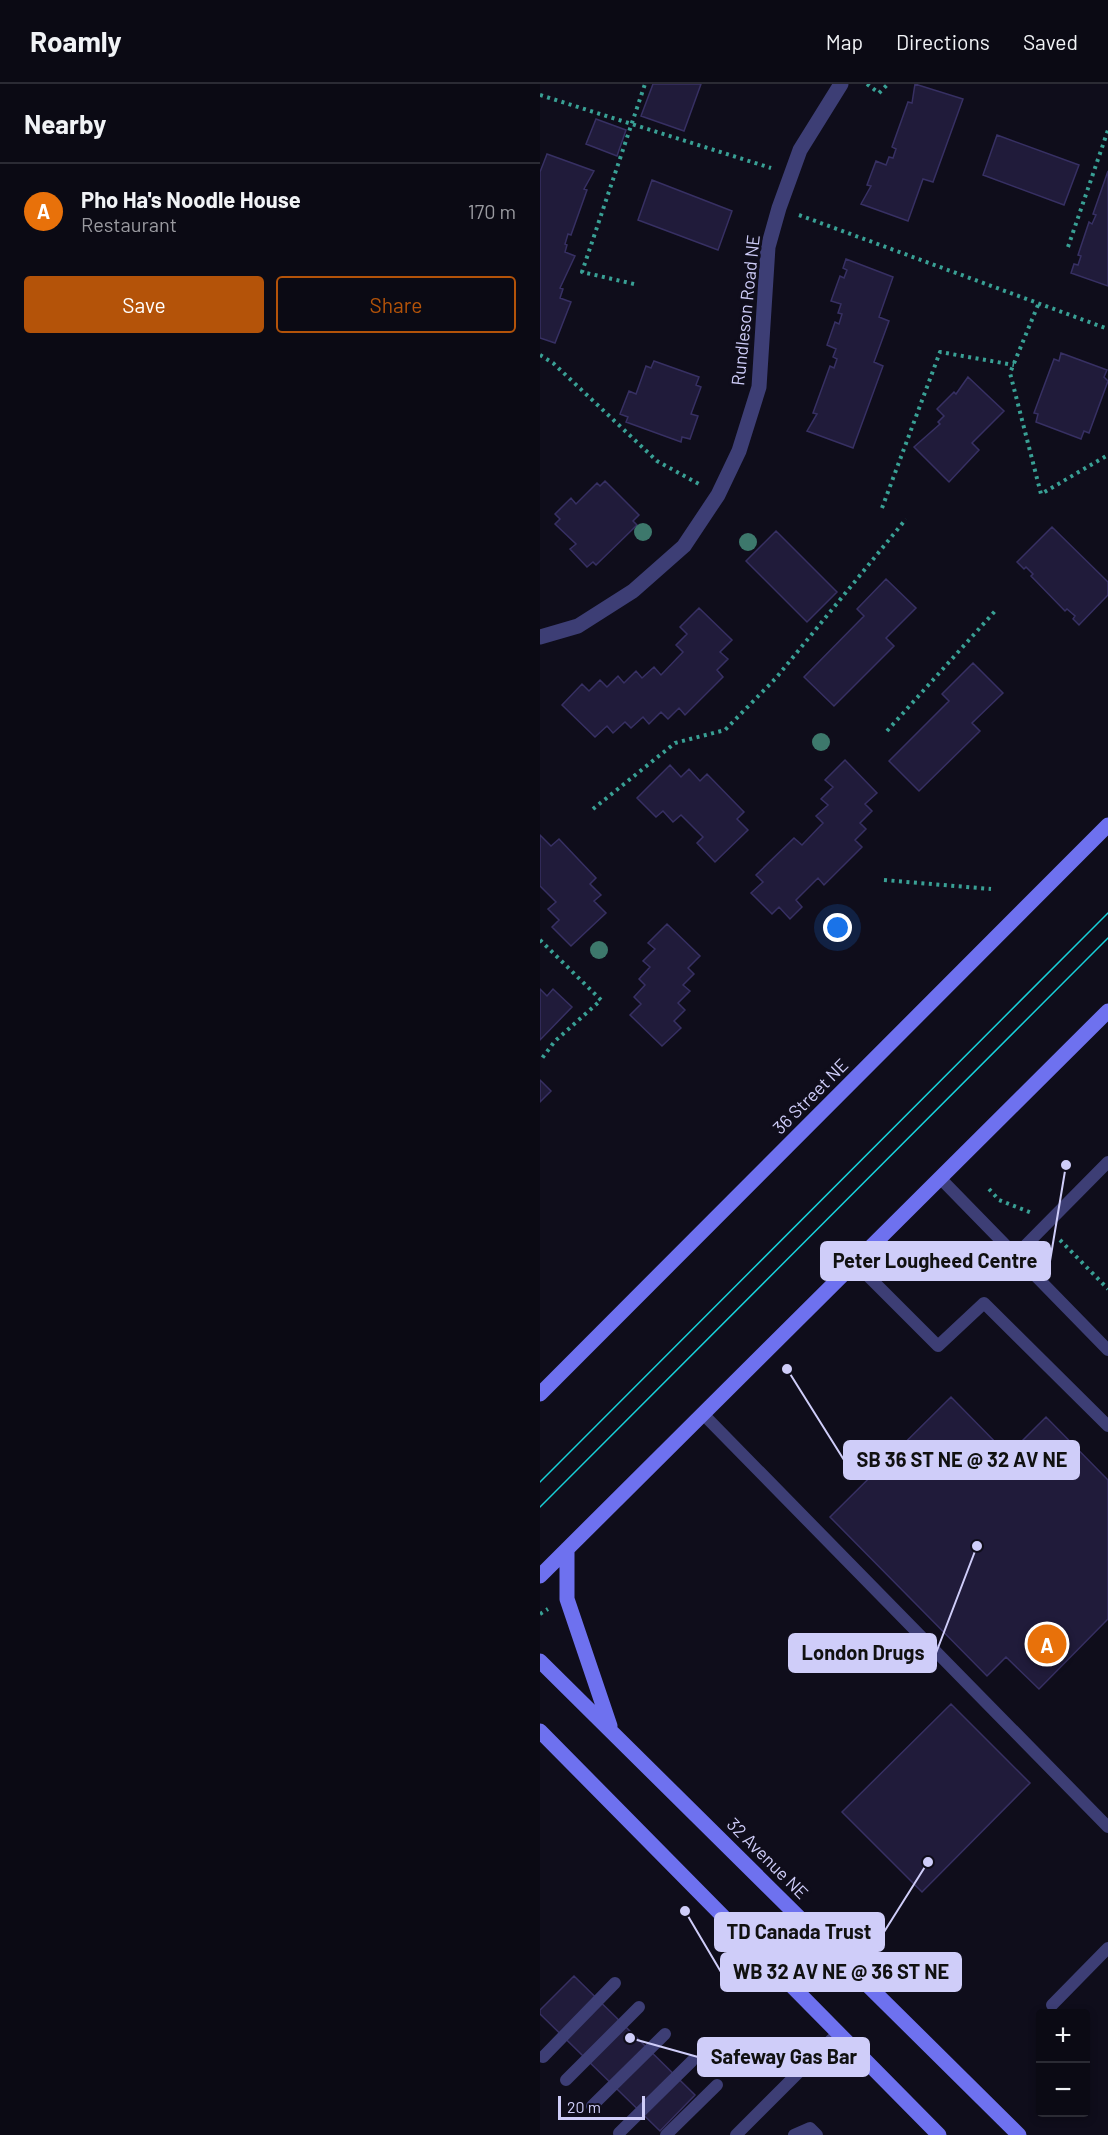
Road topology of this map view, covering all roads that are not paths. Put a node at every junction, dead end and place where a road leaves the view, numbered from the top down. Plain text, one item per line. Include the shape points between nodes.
1 (841, 84) edge
2 (540, 638) edge
3 (1108, 825) edge
4 (1108, 1011) edge
5 (1108, 1162) edge
6 (940, 1178) junction
7 (1016, 1255) junction
8 (855, 1263) junction
9 (1108, 1350) edge
10 (543, 1389) edge
11 (703, 1414) junction
12 (1108, 1426) edge
13 (567, 1549) junction
14 (540, 1576) edge
15 (540, 1660) edge
16 (612, 1731) junction
17 (542, 1735) edge
18 (1108, 1827) edge
19 (1108, 1948) edge
20 (615, 1983) dead end
21 (1053, 2006) dead end
22 (639, 2007) dead end
23 (839, 2032) junction
24 (665, 2034) dead end
25 (543, 2057) dead end
26 (692, 2061) dead end
27 (566, 2080) dead end
28 (717, 2085) dead end
29 (592, 2106) dead end
30 (619, 2133) dead end
31 (666, 2135) edge
32 (736, 2135) edge
33 (794, 2135) edge
34 (817, 2135) edge
35 (939, 2135) edge
36 (1019, 2135) edge

1 - 2 street, Rundleson Road NE via 800,150 778,208 768,247 759,387 739,451 718,495 684,546 633,591 578,626
3 - 10 main road, 36 Street NE
4 - 6 main road
5 - 7 lane
6 - 7 lane
6 - 8 main road
7 - 9 lane
8 - 11 main road
8 - 12 lane via 938,1346 984,1303
11 - 13 main road
11 - 18 lane
13 - 14 main road
13 - 16 main road via 567,1599
15 - 16 main road, 32 Avenue NE
16 - 36 main road, 32 Avenue NE
17 - 23 main road
19 - 21 lane
20 - 25 lane
22 - 27 lane
23 - 32 lane
23 - 35 main road
24 - 29 lane
26 - 30 lane
28 - 31 lane
33 - 34 lane via 810,2128

